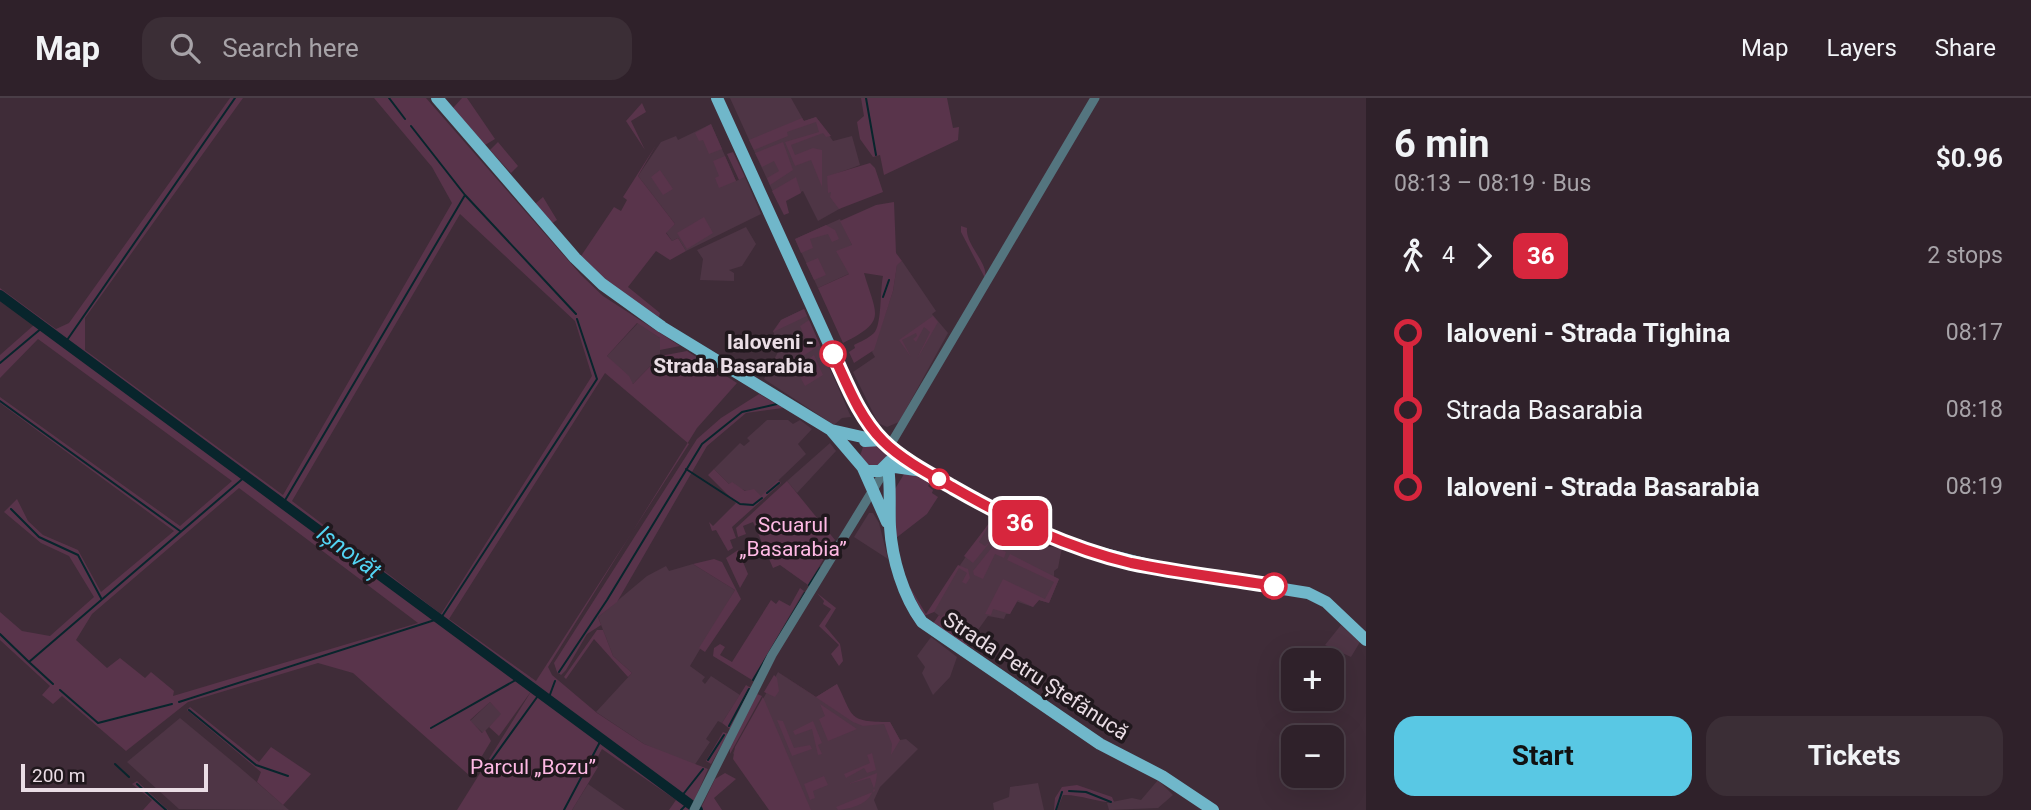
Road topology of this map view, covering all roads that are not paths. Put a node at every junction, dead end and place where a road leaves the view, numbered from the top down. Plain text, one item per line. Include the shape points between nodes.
1 (437, 98) edge
2 (717, 98) edge
3 (1096, 98) edge
4 (859, 410) junction
5 (831, 430) junction
6 (872, 442) junction
7 (861, 466) junction
8 (888, 466) junction
9 (926, 472) junction
10 (873, 490) junction
11 (890, 532) junction
12 (1366, 640) edge
13 (694, 810) edge
14 (1213, 810) edge

1 - 5 main road via 602,284 662,327
2 - 4 main road
3 - 6 street via 895,441
4 - 6 main road
4 - 6 main road
5 - 6 main road
5 - 7 main road
6 - 7 main road via 857,455
6 - 8 main road via 891,455
6 - 9 main road
7 - 8 main road via 876,472
7 - 10 main road, Strada Petru Ștefănucă
8 - 9 main road
8 - 10 street
8 - 11 main road, Strada Petru Ștefănucă
9 - 12 main road via 1033,530 1107,556 1308,593 1335,609
10 - 11 main road, Strada Petru Ștefănucă
10 - 13 street via 772,655
11 - 14 main road, Strada Petru Ștefănucă via 909,601 930,630 1100,744 1162,776

